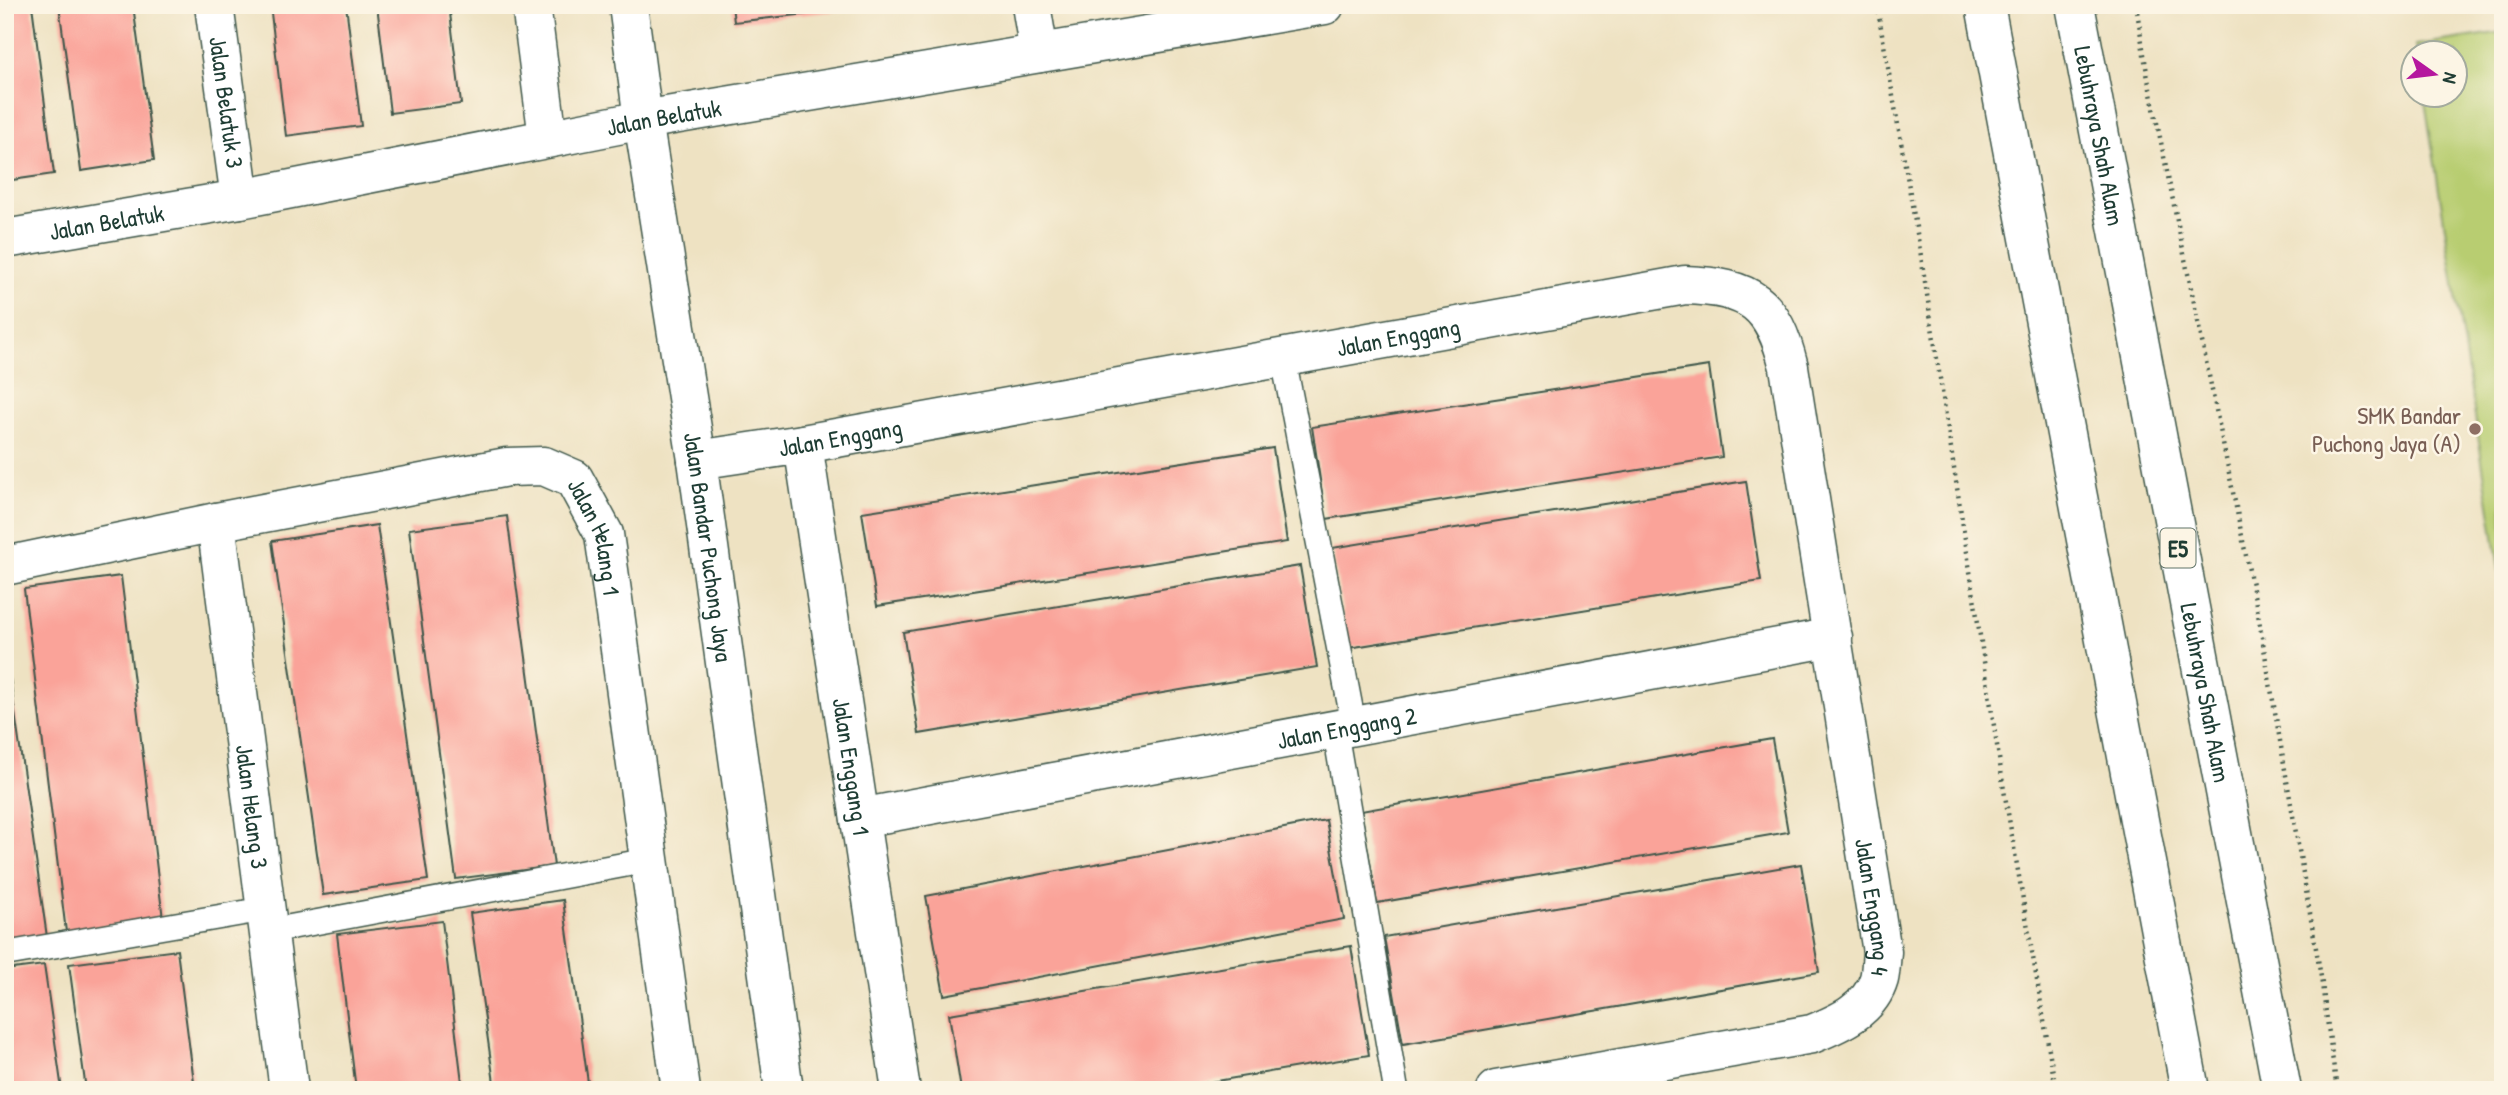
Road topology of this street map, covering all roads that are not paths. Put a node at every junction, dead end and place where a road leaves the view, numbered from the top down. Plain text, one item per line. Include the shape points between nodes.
1 (214, 5) edge
2 (531, 5) edge
3 (628, 5) edge
4 (1031, 5) edge
5 (1325, 5) edge
6 (1985, 5) edge
7 (2075, 5) edge
8 (1039, 53) junction
9 (643, 120) junction
10 (548, 138) junction
11 (240, 199) junction
12 (5, 239) edge
13 (1283, 357) junction
14 (803, 444) junction
15 (696, 460) junction
16 (216, 522) junction
17 (5, 566) edge
18 (1833, 637) junction
19 (1344, 728) junction
20 (860, 818) junction
21 (650, 860) junction
22 (268, 920) junction
23 (5, 954) edge
24 (289, 1090) edge
25 (681, 1090) edge
26 (784, 1090) edge
27 (901, 1090) edge
28 (1396, 1090) edge
29 (1496, 1090) edge
30 (2190, 1090) edge
31 (2282, 1090) edge

1 - 11 main road, Jalan Belatuk 3
2 - 10 main road
3 - 9 main road, Jalan Bandar Puchong Jaya
4 - 8 main road
5 - 8 main road, Jalan Belatuk
6 - 30 main road
7 - 31 main road, Lebuhraya Shah Alam / E5
8 - 9 main road, Jalan Belatuk
9 - 10 main road, Jalan Belatuk
9 - 15 main road, Jalan Bandar Puchong Jaya
10 - 11 main road, Jalan Belatuk
11 - 12 main road, Jalan Belatuk
13 - 14 main road, Jalan Enggang
13 - 18 main road, Jalan Enggang via 1685,285 1743,293 1768,312 1781,337
13 - 19 lane
14 - 15 main road, Jalan Enggang
14 - 20 main road, Jalan Enggang 1
15 - 26 main road, Jalan Bandar Puchong Jaya
16 - 17 main road, Jalan Helang 1
16 - 21 main road, Jalan Helang 1 via 507,467 544,466 575,479 604,534
16 - 22 main road, Jalan Helang 3
18 - 19 main road, Jalan Enggang 2
18 - 29 main road, Jalan Enggang 4 via 1882,952 1879,980 1865,1005 1812,1034
19 - 20 main road, Jalan Enggang 2
19 - 28 lane
20 - 27 main road, Jalan Enggang 1
21 - 22 lane
21 - 25 main road, Jalan Helang 1
22 - 23 lane
22 - 24 main road, Jalan Helang 3

